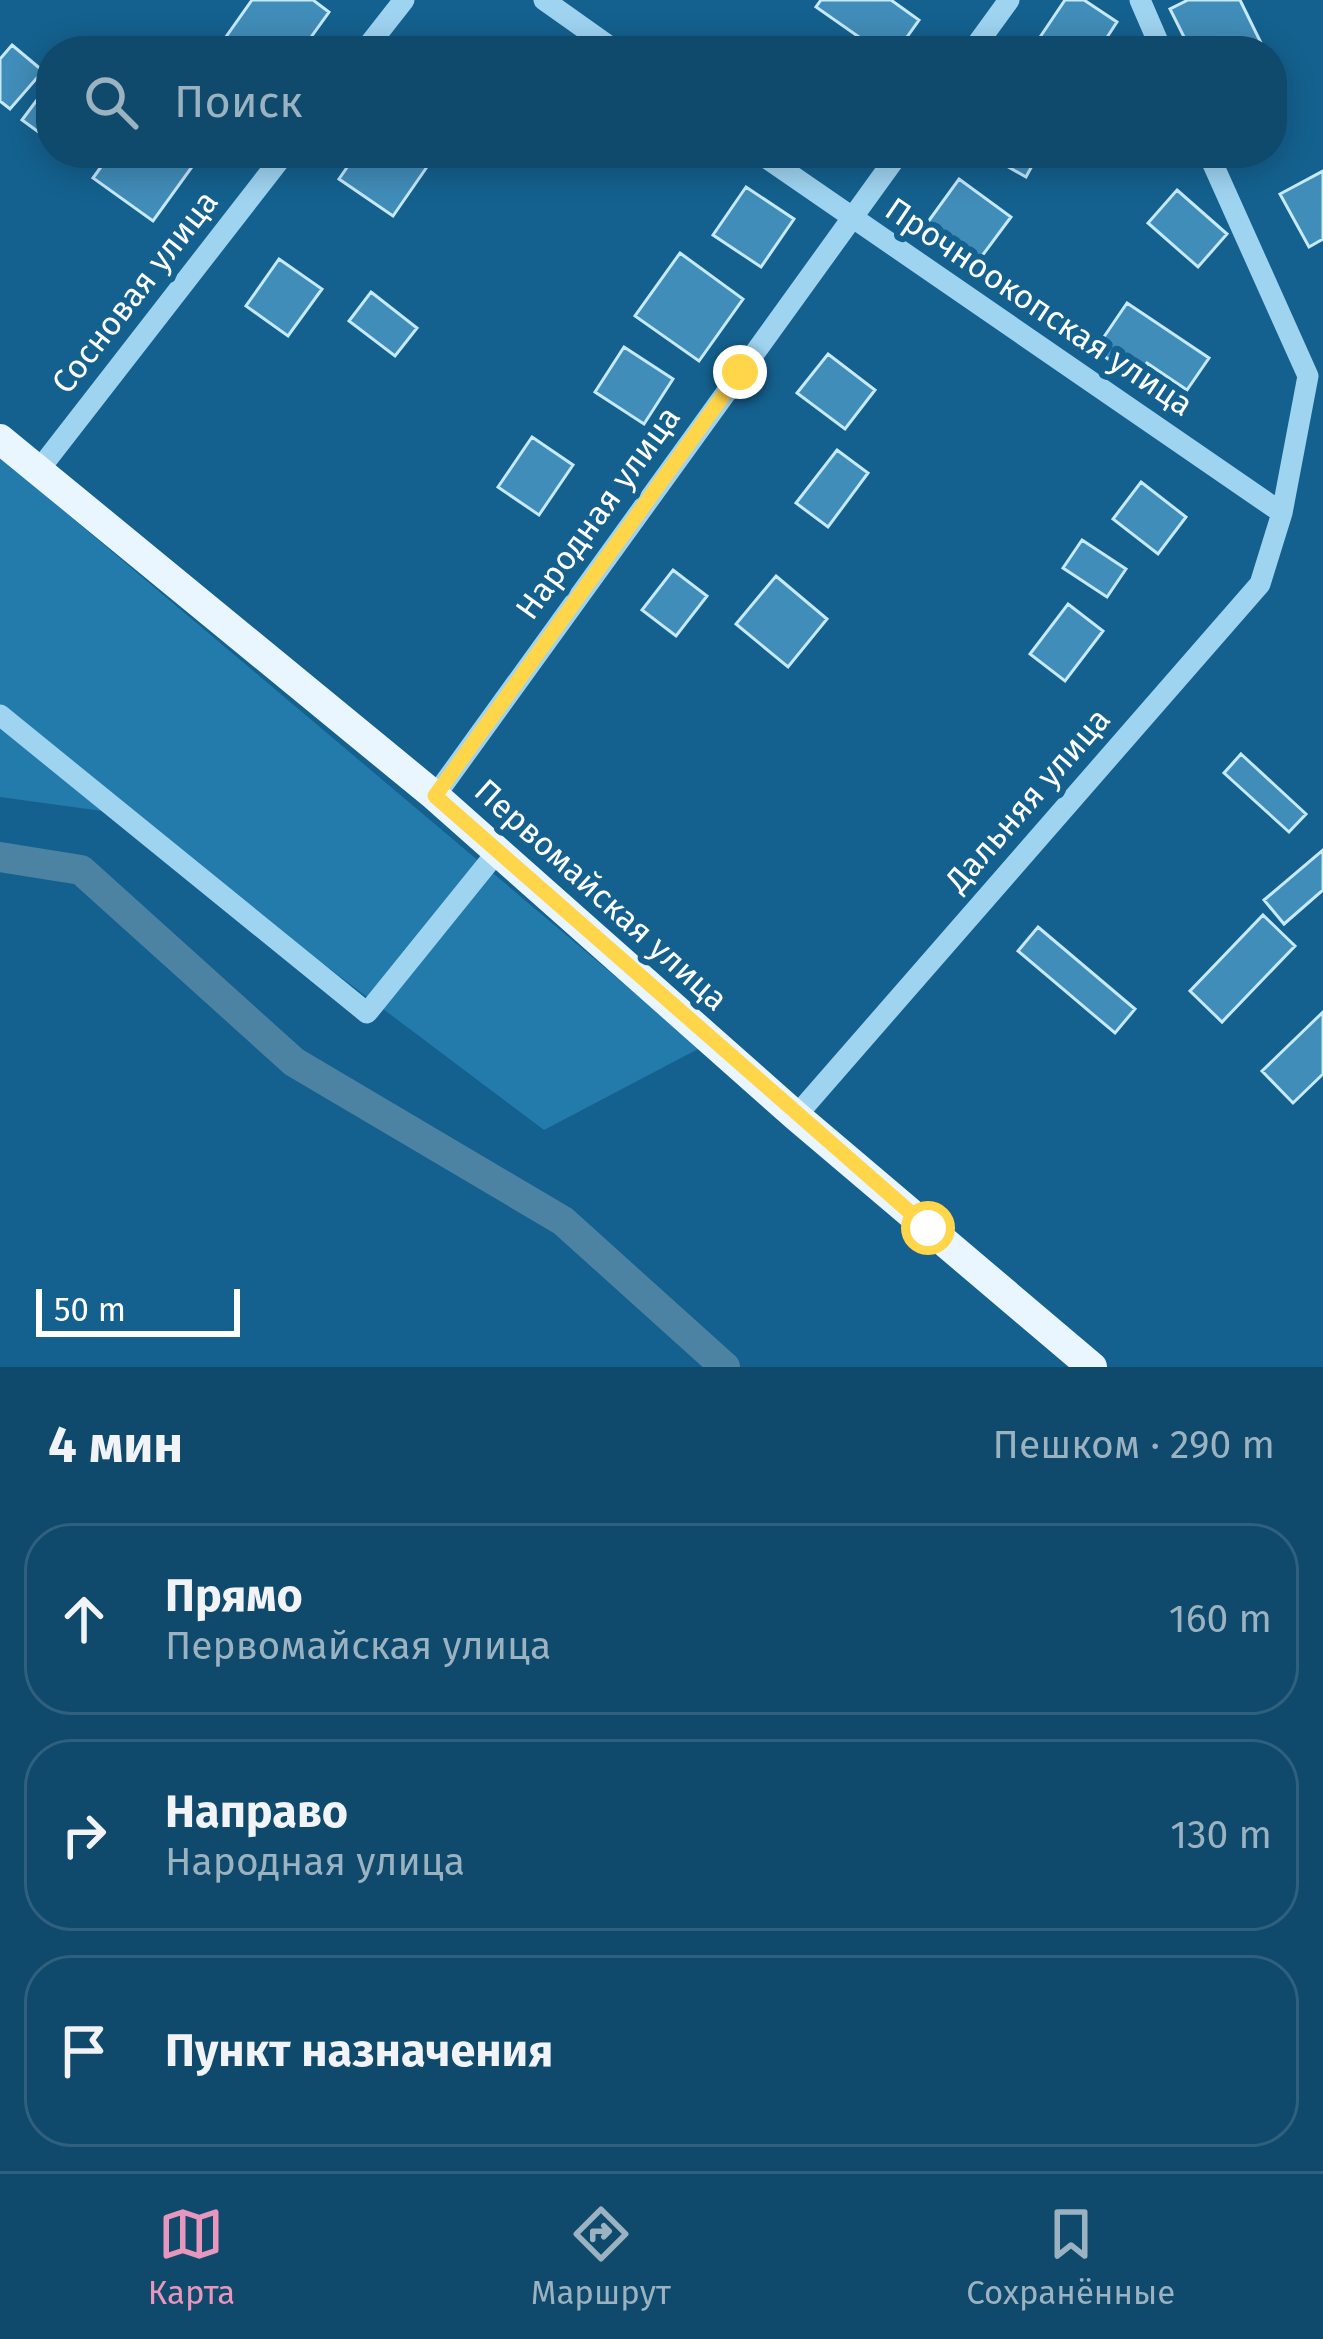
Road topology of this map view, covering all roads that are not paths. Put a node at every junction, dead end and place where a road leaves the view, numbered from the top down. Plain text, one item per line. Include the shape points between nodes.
1 (404, 0) edge
2 (544, 0) edge
3 (1009, 0) edge
4 (1140, 0) edge
5 (376, 36) edge
6 (595, 36) edge
7 (983, 36) edge
8 (1156, 36) edge
9 (273, 168) edge
10 (780, 168) edge
11 (888, 168) edge
12 (1215, 168) edge
13 (852, 218) junction
14 (0, 439) edge
15 (38, 471) junction
16 (1282, 513) junction
17 (0, 715) edge
18 (435, 796) junction
19 (497, 852) junction
20 (796, 1116) junction
21 (1092, 1367) edge

1 - 5 street
2 - 6 street
3 - 7 street
4 - 8 street
9 - 15 street, Сосновая улица
10 - 13 street, Прочноокопская улица
11 - 13 street, Народная улица
12 - 16 street, Дальняя улица via 1308,376
13 - 16 street, Прочноокопская улица
13 - 18 street, Народная улица
14 - 15 main road, Первомайская улица
15 - 18 main road, Первомайская улица
16 - 20 street, Дальняя улица via 1260,584
17 - 19 street via 367,1013
18 - 19 main road, Первомайская улица
19 - 20 main road, Первомайская улица
20 - 21 main road, Первомайская улица

